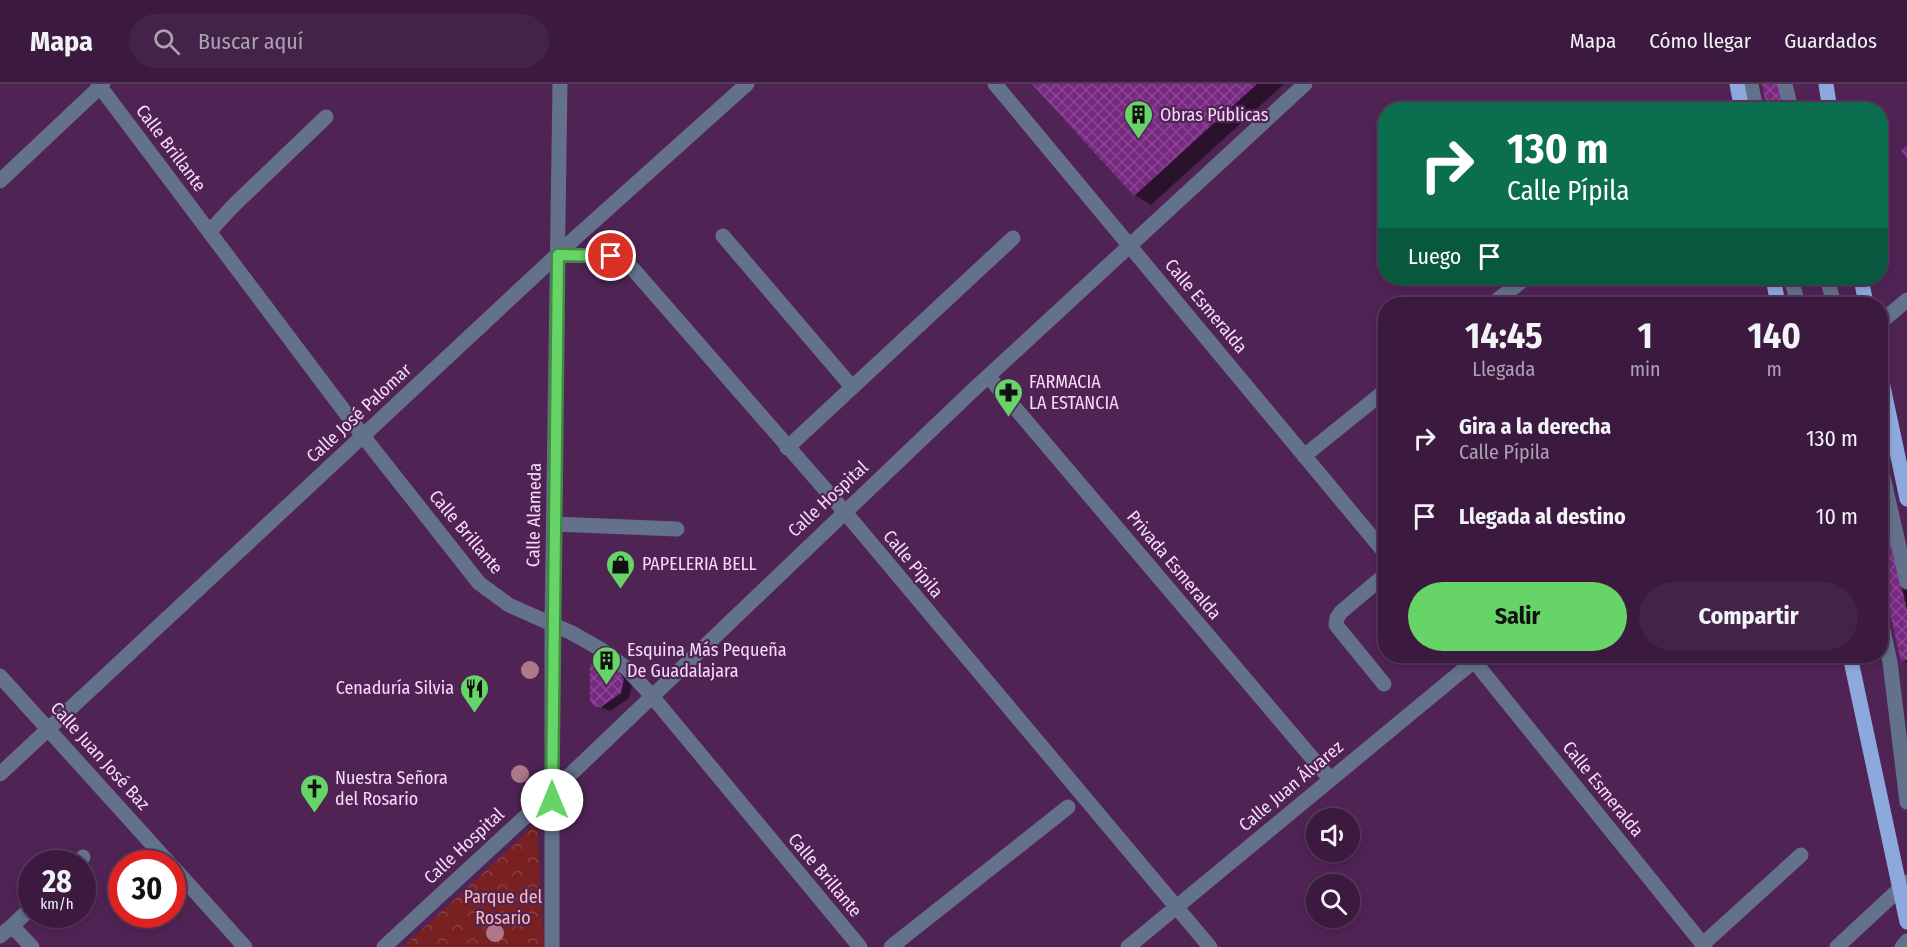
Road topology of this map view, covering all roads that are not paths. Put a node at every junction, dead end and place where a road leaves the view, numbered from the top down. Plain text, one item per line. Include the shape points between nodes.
1 (560, 84) edge
2 (747, 84) edge
3 (995, 84) edge
4 (1305, 84) edge
5 (1737, 84) edge
6 (1750, 84) edge
7 (1785, 84) edge
8 (1826, 84) edge
9 (100, 85) edge
10 (1742, 102) edge
11 (1746, 102) edge
12 (1789, 102) edge
13 (1829, 102) edge
14 (326, 117) dead end
15 (0, 181) edge
16 (209, 232) junction
17 (723, 236) dead end
18 (1013, 237) dead end
19 (1128, 245) junction
20 (558, 255) junction
21 (1517, 285) edge
22 (1501, 297) edge
23 (1907, 300) edge
24 (1888, 316) edge
25 (988, 376) junction
26 (852, 387) junction
27 (1378, 396) edge
28 (1888, 410) edge
29 (363, 436) junction
30 (787, 448) junction
31 (1304, 456) junction
32 (1888, 499) edge
33 (1907, 499) edge
34 (844, 511) junction
35 (554, 524) junction
36 (677, 529) dead end
37 (1378, 544) edge
38 (1378, 581) edge
39 (1907, 582) edge
40 (552, 625) junction
41 (1888, 653) edge
42 (1468, 663) edge
43 (1480, 663) edge
44 (1852, 663) edge
45 (0, 676) edge
46 (1384, 684) dead end
47 (651, 695) junction
48 (49, 728) junction
49 (0, 774) edge
50 (1330, 779) junction
51 (552, 792) junction
52 (1907, 802) edge
53 (1068, 807) dead end
54 (159, 850) edge
55 (1801, 855) dead end
56 (186, 881) edge
57 (1903, 885) edge
58 (1177, 907) junction
59 (18, 920) edge
60 (1907, 922) edge
61 (6, 931) edge
62 (1907, 941) edge
63 (1704, 945) edge
64 (32, 947) edge
65 (245, 947) edge
66 (384, 947) edge
67 (552, 947) edge
68 (860, 947) edge
69 (891, 947) edge
70 (1128, 947) edge
71 (1210, 947) edge
72 (1837, 947) edge
73 (1902, 947) edge

1 - 20 street, Calle Alameda
2 - 20 street, Calle José Palomar
3 - 19 street, Calle Esmeralda
4 - 19 street, Calle Hospital
5 - 10 main road
6 - 11 street
7 - 12 street
8 - 13 main road
9 - 15 street
9 - 16 street, Calle Brillante
14 - 16 street
16 - 29 street, Calle Brillante
17 - 26 street
18 - 26 street
19 - 25 street, Calle Hospital
19 - 31 street, Calle Esmeralda
20 - 29 street, Calle José Palomar
20 - 30 street, Calle Pípila via 611,256 633,269
20 - 35 street, Calle Alameda
21 - 22 street
23 - 24 street
25 - 34 street, Calle Hospital
25 - 50 street, Privada Esmeralda
26 - 30 street
27 - 31 street
28 - 33 main road
29 - 40 street, Calle Brillante via 479,583 509,605
29 - 48 street, Calle José Palomar
30 - 34 street, Calle Pípila
31 - 37 street, Calle Esmeralda
32 - 39 street
34 - 47 street, Calle Hospital
34 - 58 street, Calle Pípila
35 - 36 street
35 - 40 street, Calle Alameda
38 - 46 street via 1341,612 1336,625
40 - 47 street, Calle Brillante via 602,650
40 - 51 street, Calle Alameda
41 - 52 street
42 - 50 street, Calle Juan Álvarez
43 - 63 street, Calle Esmeralda
44 - 57 main road
45 - 48 street, Calle Juan José Baz
47 - 51 street, Calle Hospital
47 - 68 street, Calle Brillante
48 - 49 street, Calle José Palomar
48 - 54 street, Calle Juan José Baz
50 - 58 street, Calle Juan Álvarez
51 - 66 street, Calle Hospital
51 - 67 street, Calle Alameda
53 - 69 street
55 - 63 street
56 - 65 street, Calle Juan José Baz
57 - 60 main road
57 - 72 street
58 - 70 street, Calle Juan Álvarez
58 - 71 street, Calle Pípila
59 - 61 street
61 - 64 street
62 - 73 street

